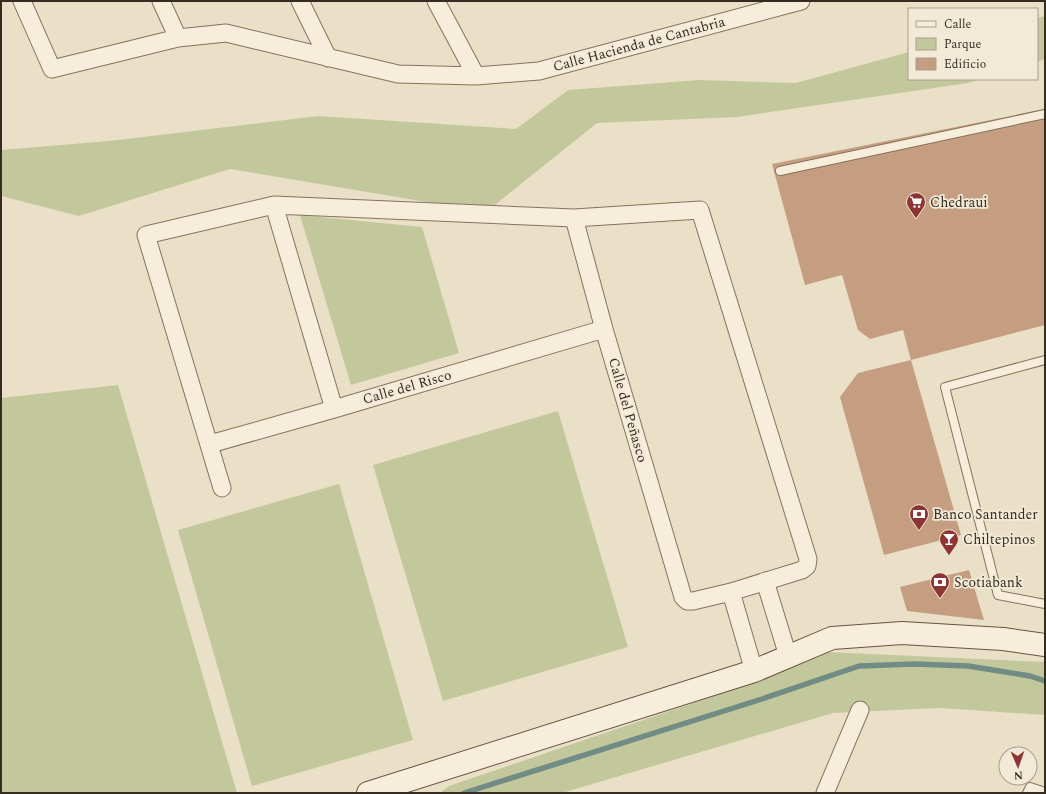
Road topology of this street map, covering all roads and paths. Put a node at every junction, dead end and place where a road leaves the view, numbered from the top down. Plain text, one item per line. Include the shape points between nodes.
1 (22, 1) edge
2 (161, 1) edge
3 (300, 1) edge
4 (436, 1) edge
5 (801, 1) edge
6 (178, 38) junction
7 (328, 58) junction
8 (476, 76) junction
9 (1045, 114) edge
10 (780, 171) dead end
11 (274, 205) junction
12 (574, 218) junction
13 (604, 329) junction
14 (1045, 360) edge
15 (334, 409) junction
16 (210, 444) junction
17 (222, 488) dead end
18 (765, 581) junction
19 (730, 592) junction
20 (1045, 604) edge
21 (1045, 645) edge
22 (788, 656) junction
23 (754, 671) junction
24 (860, 710) dead end
25 (1045, 792) edge
26 (368, 793) edge
27 (825, 793) edge
28 (1027, 793) edge

1 - 6 street, Calle Hacienda de Cantabria via 52,69
2 - 6 street
3 - 7 street
4 - 8 street
5 - 8 street, Calle Hacienda de Cantabria via 539,71
6 - 7 street, Calle Hacienda de Cantabria via 226,33
7 - 8 street, Calle Hacienda de Cantabria via 398,74
9 - 10 lane
11 - 12 street
11 - 15 street
11 - 16 street via 146,235
12 - 13 street, Calle del Peñasco
12 - 18 street via 700,210 808,559 807,566 802,570
13 - 15 street, Calle del Risco
13 - 19 street, Calle del Peñasco via 683,596 687,601 693,601
14 - 20 lane via 945,387 998,595
15 - 16 street, Calle del Risco
16 - 17 street
18 - 19 street
18 - 22 street
19 - 23 street
21 - 22 street via 1003,639 902,633 832,638
22 - 23 street
23 - 26 street
24 - 27 street
25 - 28 lane via 1030,787

